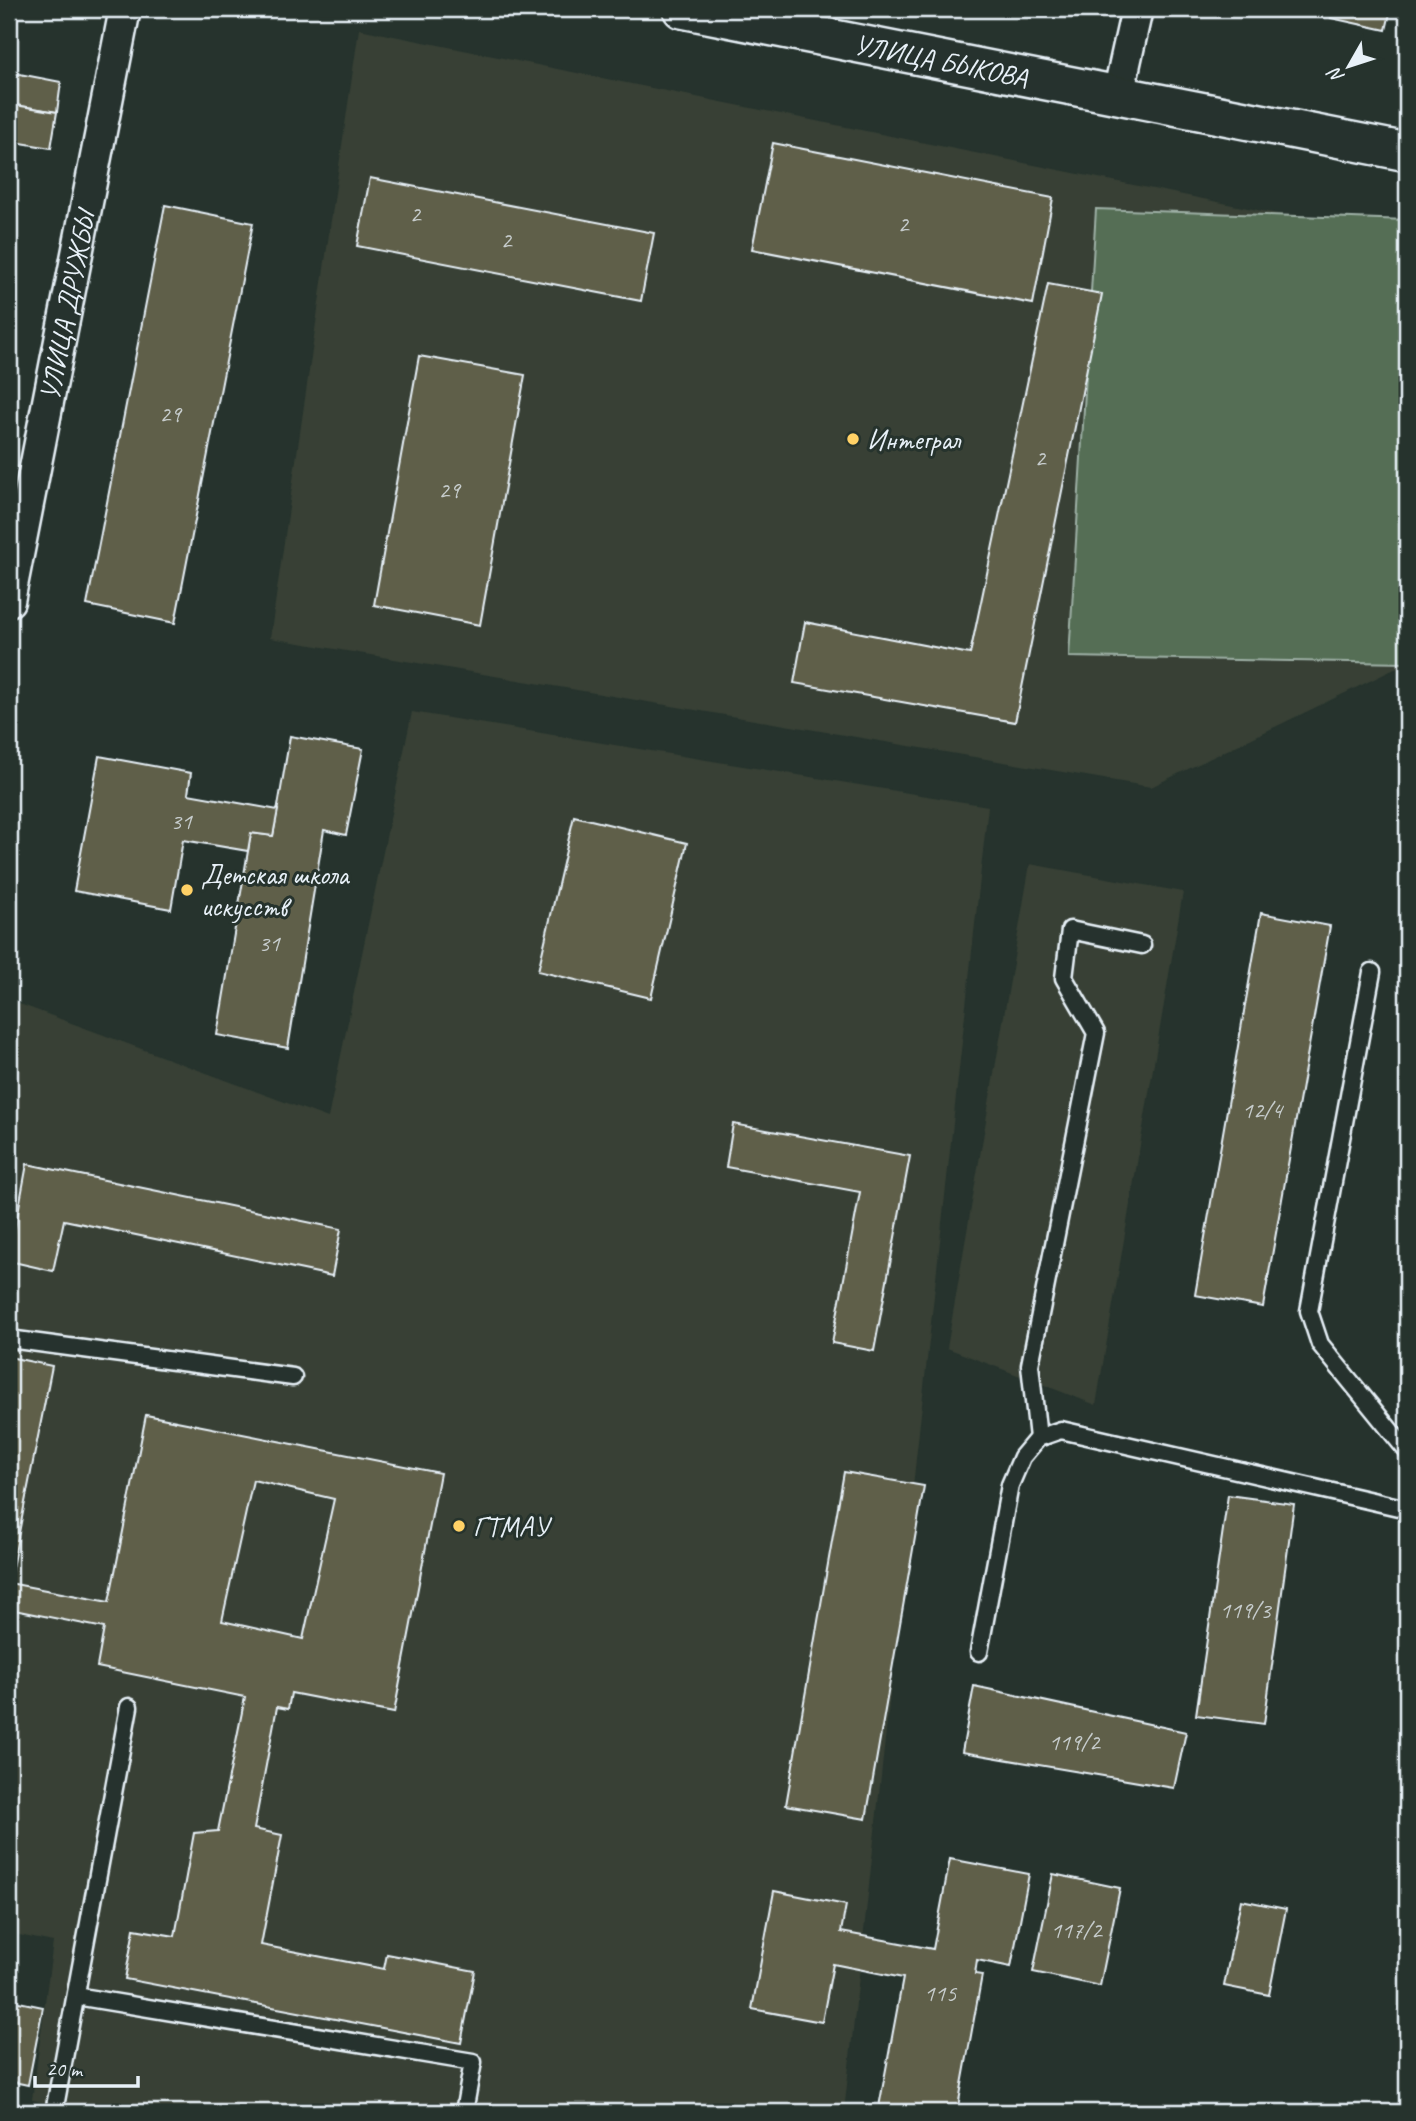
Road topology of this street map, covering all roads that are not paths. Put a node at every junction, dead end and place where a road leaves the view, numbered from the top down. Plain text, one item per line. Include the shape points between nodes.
1 (125, 9) edge
2 (682, 9) edge
3 (1137, 9) edge
4 (1118, 95) junction
5 (1407, 152) edge
6 (9, 601) edge
7 (1142, 945) dead end
8 (1372, 972) dead end
9 (9, 1339) edge
10 (293, 1377) dead end
11 (1038, 1438) junction
12 (1407, 1451) edge
13 (1407, 1509) edge
14 (979, 1652) dead end
15 (129, 1707) dead end
16 (76, 1996) junction
17 (54, 2112) edge
18 (464, 2112) edge

1 - 6 street, УЛИЦА ДРУЖБЫ
2 - 4 street, УЛИЦА БЫКОВА
3 - 4 street
4 - 5 street, УЛИЦА БЫКОВА
7 - 11 lane via 1070,930 1064,978 1096,1033 1030,1365
8 - 12 lane via 1309,1311 1320,1344
9 - 10 lane
11 - 13 lane via 1061,1430
11 - 14 lane via 1010,1485
15 - 16 lane
16 - 17 lane
16 - 18 lane via 474,2062

